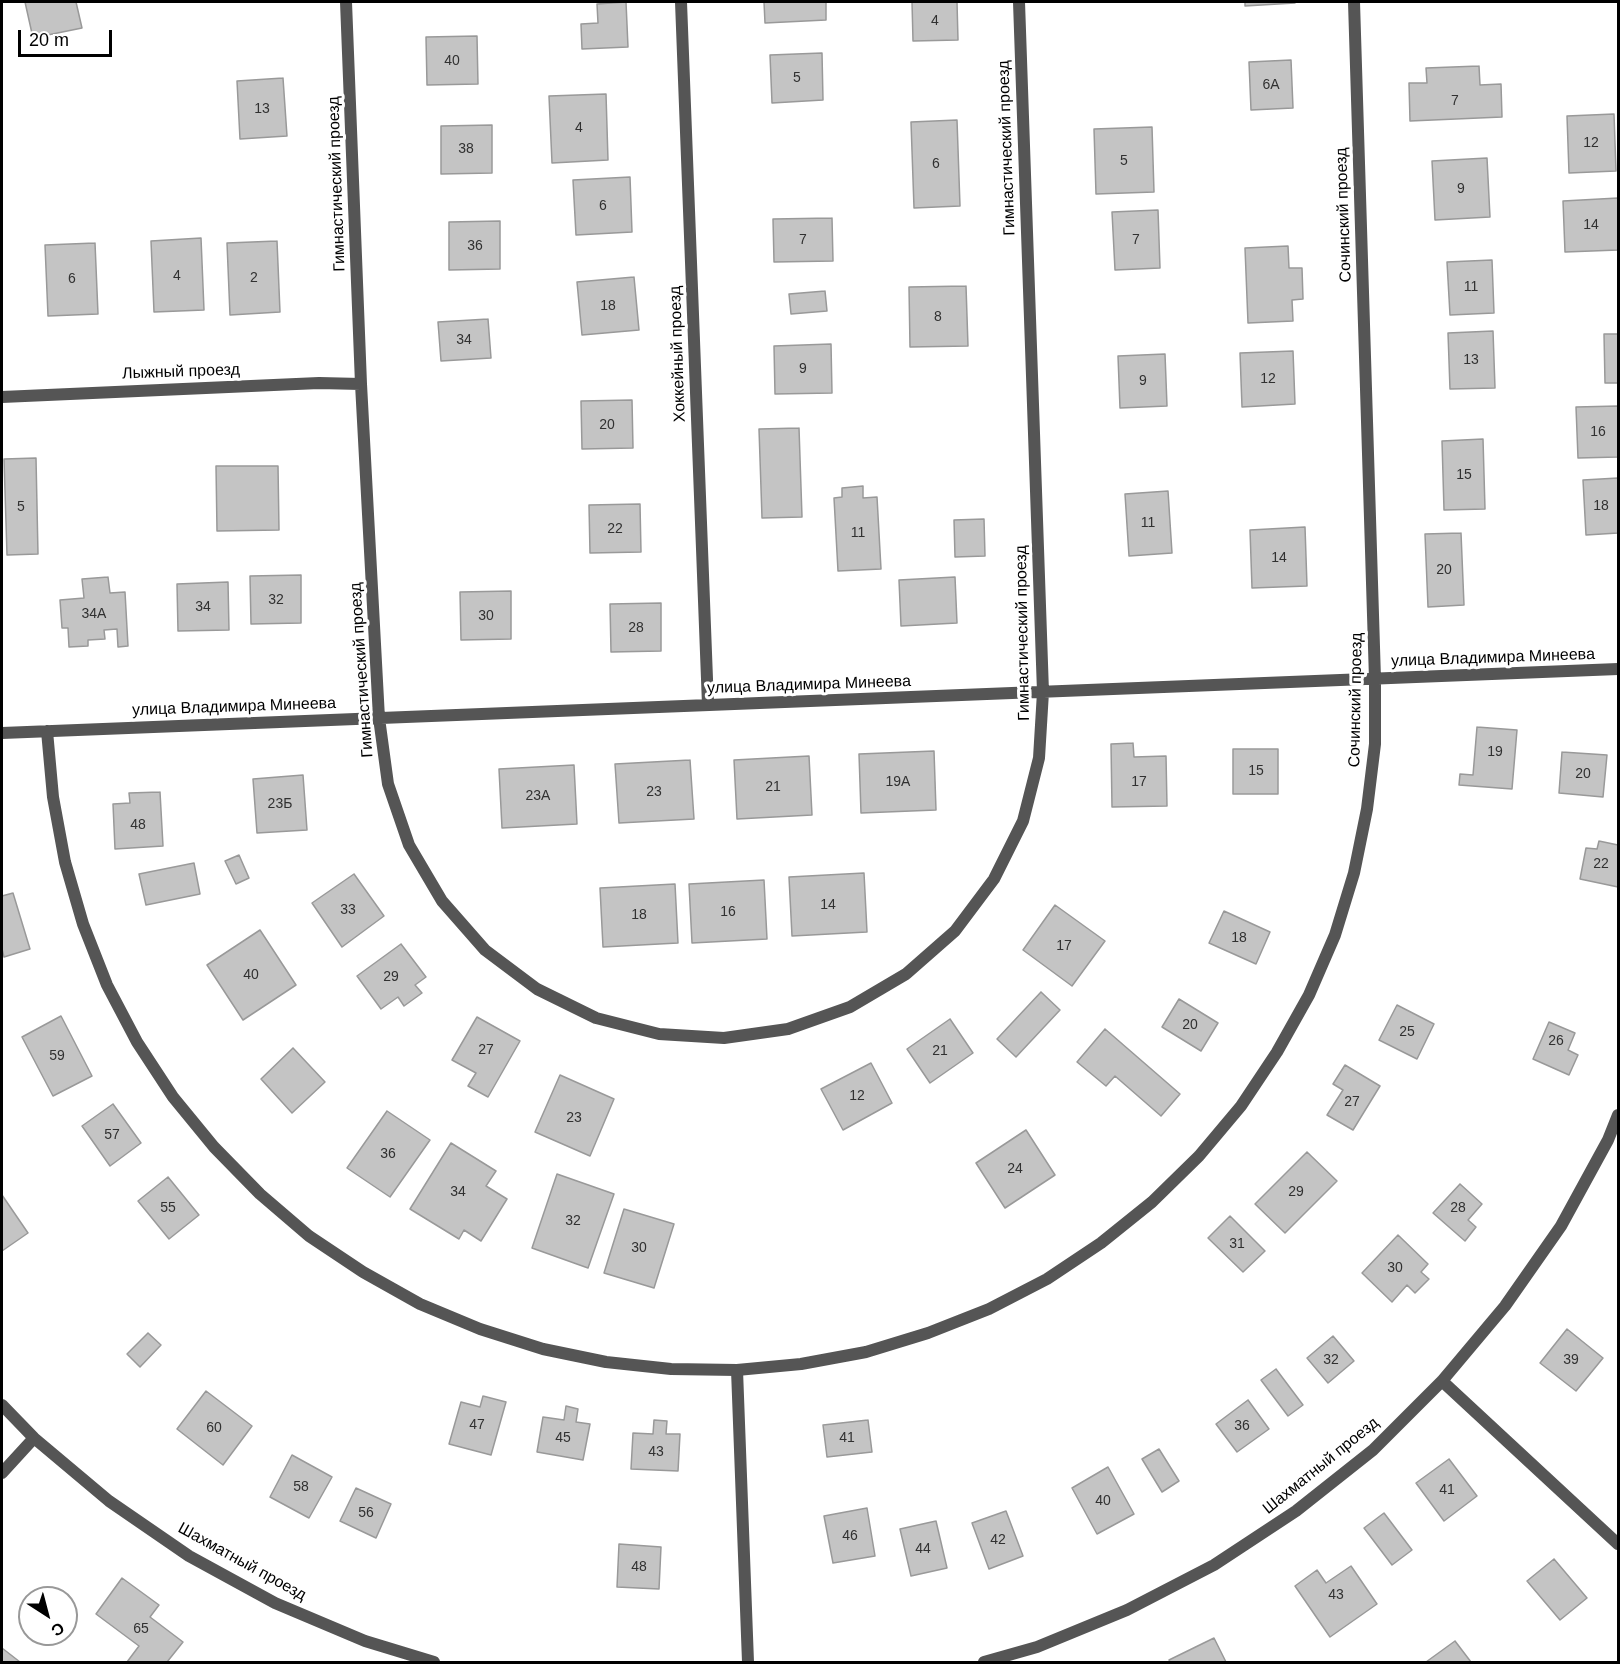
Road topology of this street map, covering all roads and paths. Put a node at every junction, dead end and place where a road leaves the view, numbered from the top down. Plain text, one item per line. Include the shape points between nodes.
1 (346, 2) edge
2 (681, 2) edge
3 (1018, 2) edge
4 (1354, 2) edge
5 (361, 384) junction
6 (2, 396) edge
7 (1618, 669) edge
8 (1375, 679) junction
9 (1043, 692) junction
10 (708, 705) junction
11 (379, 718) junction
12 (47, 731) junction
13 (2, 733) edge
14 (1618, 1115) edge
15 (737, 1370) junction
16 (1443, 1381) junction
17 (2, 1405) edge
18 (34, 1438) junction
19 (2, 1473) edge
20 (1618, 1544) edge
21 (434, 1662) edge
22 (748, 1662) edge
23 (984, 1662) edge

1 - 5 street, Гимнастический проезд
2 - 10 street, Хоккейный проезд
3 - 9 street, Гимнастический проезд
4 - 8 street, Сочинский проезд
5 - 6 street, Лыжный проезд
5 - 11 street, Гимнастический проезд
7 - 8 street, улица Владимира Минеева
8 - 9 street, улица Владимира Минеева
8 - 15 street, Сочинский проезд via 1375,744 1367,809 1354,873 1335,935 1309,995 1277,1052 1241,1107 1199,1156 1152,1202 1101,1243 1047,1279 989,1309 866,1352
9 - 10 street, улица Владимира Минеева
9 - 11 street, Гимнастический проезд via 1039,758 1023,821 994,879 955,931 906,974 850,1007 788,1029 724,1038 659,1034 596,1018 537,989 485,950 442,901 409,845 388,784
10 - 11 street, улица Владимира Минеева
11 - 12 street, улица Владимира Минеева
12 - 13 street, улица Владимира Минеева
12 - 15 street, Сочинский проезд via 52,797 65,862 83,924 107,984 137,1042 173,1097 260,1194 309,1236 363,1272 420,1304 480,1329 543,1349 606,1362 671,1369
14 - 16 street, Шахматный проезд via 1561,1226 1505,1306
15 - 22 street
16 - 20 street
16 - 23 street, Шахматный проезд via 1373,1450 1305,1504 1214,1565 1128,1610 1037,1647
17 - 18 street, Шахматный проезд
18 - 19 street
18 - 21 street, Шахматный проезд via 109,1501 189,1556 275,1603 365,1641

